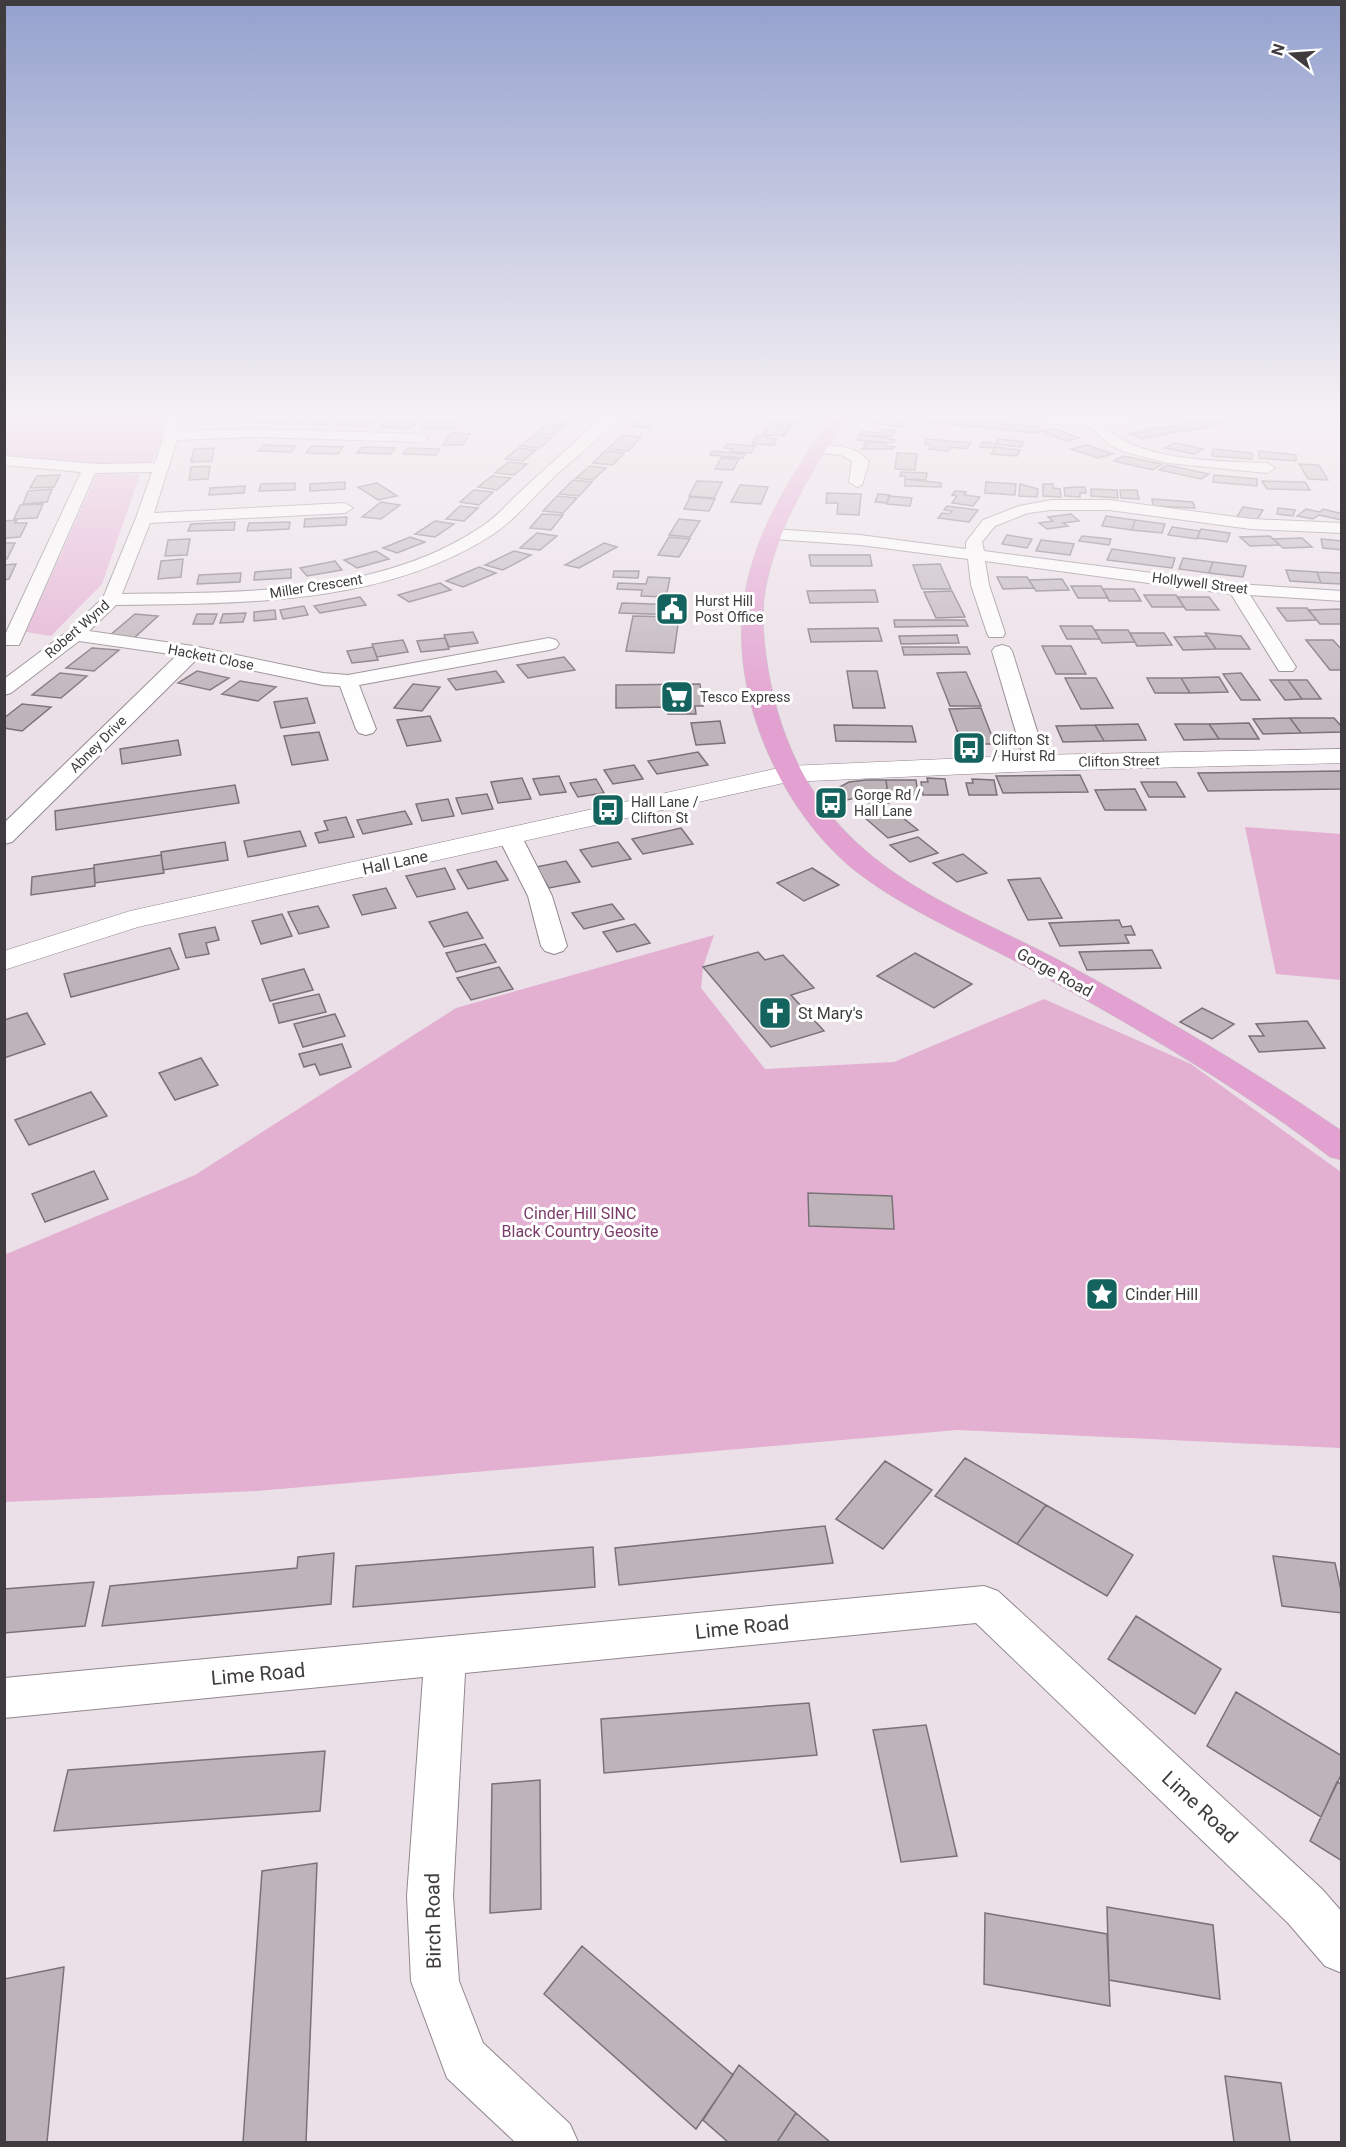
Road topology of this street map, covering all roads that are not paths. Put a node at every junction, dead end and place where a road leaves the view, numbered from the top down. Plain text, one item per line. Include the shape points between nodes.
1 (67, 517) edge
2 (165, 517) edge
3 (503, 517) edge
4 (781, 517) edge
5 (1004, 517) edge
6 (1200, 517) edge
7 (144, 518) joint
8 (1341, 528) edge
9 (772, 534) junction
10 (976, 555) junction
11 (1237, 589) junction
12 (1341, 596) edge
13 (111, 600) junction
14 (75, 635) junction
15 (8, 641) edge
16 (549, 644) dead end
17 (56, 649) junction
18 (193, 652) junction
19 (1286, 667) dead end
20 (348, 681) junction
21 (4, 689) edge
22 (366, 729) dead end
23 (1341, 756) edge
24 (1036, 763) junction
25 (788, 774) junction
26 (4, 837) edge
27 (510, 837) junction
28 (554, 946) dead end
29 (4, 961) edge
30 (1341, 1149) edge
31 (445, 1656) junction
32 (4, 1698) edge
33 (1341, 1949) edge
34 (552, 2142) edge

1 - 15 street
2 - 7 street
3 - 13 street, Miller Crescent via 489,530 445,555 347,583 276,594
4 - 9 main road, Gorge Road
5 - 10 street via 989,523 974,542
6 - 8 street
7 - 13 street, Robert Wynd
9 - 10 street, Hollywell Street via 860,540
9 - 25 main road, Gorge Road via 753,609 756,671 773,736
10 - 11 street, Hollywell Street
10 - 24 street via 980,585
11 - 12 street, Hollywell Street
11 - 19 street
13 - 14 street, Robert Wynd
14 - 17 street, Robert Wynd
14 - 18 street, Hackett Close
15 - 17 street
16 - 20 street, Hackett Close
17 - 21 street, Robert Wynd
18 - 20 street, Hackett Close via 322,680
18 - 26 street, Abney Drive
20 - 22 street
23 - 24 street, Clifton Street
24 - 25 street, Clifton Street
25 - 27 street, Hall Lane
25 - 30 main road, Gorge Road via 831,830 866,865 924,904 1029,956 1195,1051
27 - 28 street via 540,896
27 - 29 street, Hall Lane via 130,920
31 - 32 street, Lime Road
31 - 33 street, Lime Road via 984,1604 1305,1906
31 - 34 street, Birch Road via 430,1896 435,1982 465,2060

